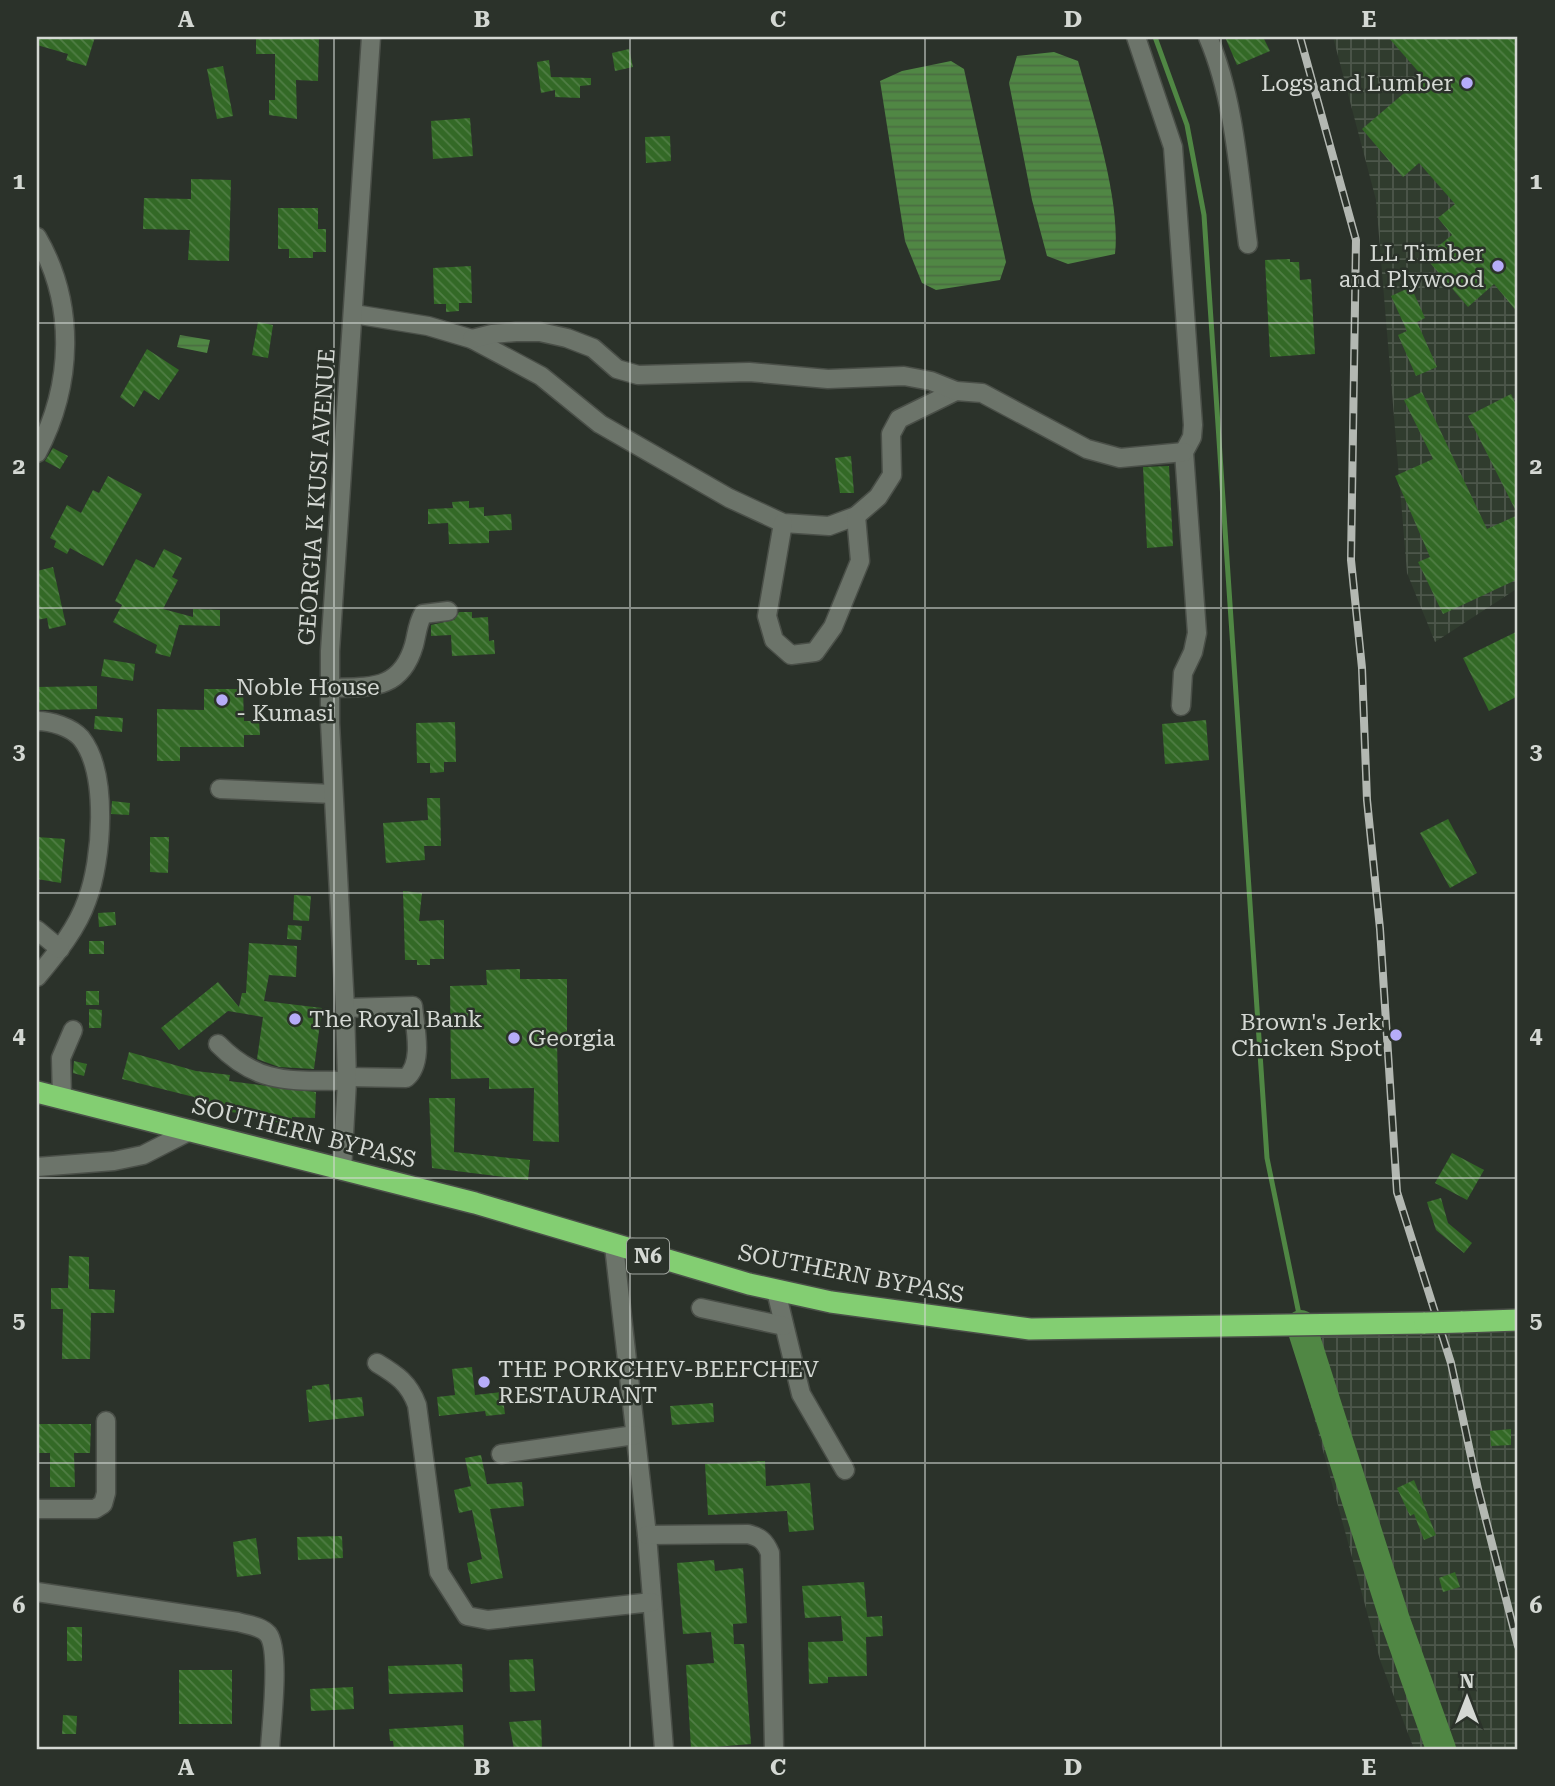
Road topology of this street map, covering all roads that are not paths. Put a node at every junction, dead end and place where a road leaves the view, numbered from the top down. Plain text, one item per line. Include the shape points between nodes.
1 (371, 37) edge
2 (1136, 37) edge
3 (1208, 37) edge
4 (37, 237) edge
5 (1248, 244) dead end
6 (354, 314) junction
7 (472, 340) junction
8 (956, 391) junction
9 (1184, 452) junction
10 (37, 453) edge
11 (856, 516) junction
12 (783, 523) junction
13 (448, 611) dead end
14 (331, 688) junction
15 (1181, 706) dead end
16 (37, 721) edge
17 (220, 789) dead end
18 (333, 794) junction
19 (37, 930) edge
20 (60, 949) junction
21 (37, 977) edge
22 (345, 1007) junction
23 (73, 1030) dead end
24 (218, 1044) dead end
25 (347, 1079) junction
26 (37, 1092) edge
27 (62, 1098) junction
28 (190, 1131) junction
29 (37, 1167) edge
30 (342, 1171) junction
31 (614, 1246) junction
32 (776, 1291) junction
33 (701, 1308) dead end
34 (1516, 1320) edge
35 (784, 1326) junction
36 (377, 1363) dead end
37 (106, 1422) dead end
38 (635, 1434) junction
39 (501, 1454) dead end
40 (845, 1470) dead end
41 (37, 1508) edge
42 (647, 1535) junction
43 (37, 1592) edge
44 (652, 1602) junction
45 (270, 1749) edge
46 (664, 1749) edge
47 (774, 1749) edge

1 - 6 street, GEORGIA K KUSI AVENUE
2 - 9 street via 1173,147 1193,425
3 - 5 street via 1236,149
4 - 10 street via 58,284 65,318 66,367
6 - 7 street via 428,326
6 - 14 street, GEORGIA K KUSI AVENUE
7 - 8 street via 492,334 540,332 593,348 617,369 638,375 904,376
7 - 12 street via 541,376 600,424 729,498
8 - 9 street via 982,393 1087,449 1120,458
8 - 11 street via 899,419 891,434 892,475 878,497
9 - 15 street via 1197,633 1183,673
11 - 12 street via 829,527
11 - 12 street via 860,562 833,627 815,652 791,655 774,640 767,616
13 - 14 street via 423,614 407,665 397,677 364,687
14 - 18 street, GEORGIA K KUSI AVENUE
16 - 20 street via 66,727 81,739 99,781 99,860 87,903
17 - 18 street
18 - 22 street, GEORGIA K KUSI AVENUE
19 - 20 street
20 - 21 street
22 - 25 street, GEORGIA K KUSI AVENUE
22 - 25 street via 414,1006 416,1062 414,1072 406,1078
23 - 27 street via 61,1058
24 - 25 street via 237,1063 256,1073 289,1080
25 - 30 street, GEORGIA K KUSI AVENUE
26 - 27 highway, SOUTHERN BYPASS / N6
27 - 28 highway, SOUTHERN BYPASS / N6
28 - 29 street via 143,1155
28 - 30 highway, SOUTHERN BYPASS / N6
30 - 31 highway, SOUTHERN BYPASS / N6 via 475,1203
31 - 32 highway, SOUTHERN BYPASS / N6
31 - 38 street
32 - 34 highway, SOUTHERN BYPASS / N6, bridge via 1005,1328
32 - 35 street
33 - 35 street
35 - 40 street via 804,1401
36 - 44 street via 401,1377 412,1390 439,1572 467,1616 488,1620
37 - 41 street via 103,1504 96,1509
38 - 39 street
38 - 42 street
42 - 44 street
42 - 47 street via 748,1534 766,1544 770,1553
43 - 45 street via 262,1629 271,1637 273,1655
44 - 46 street

